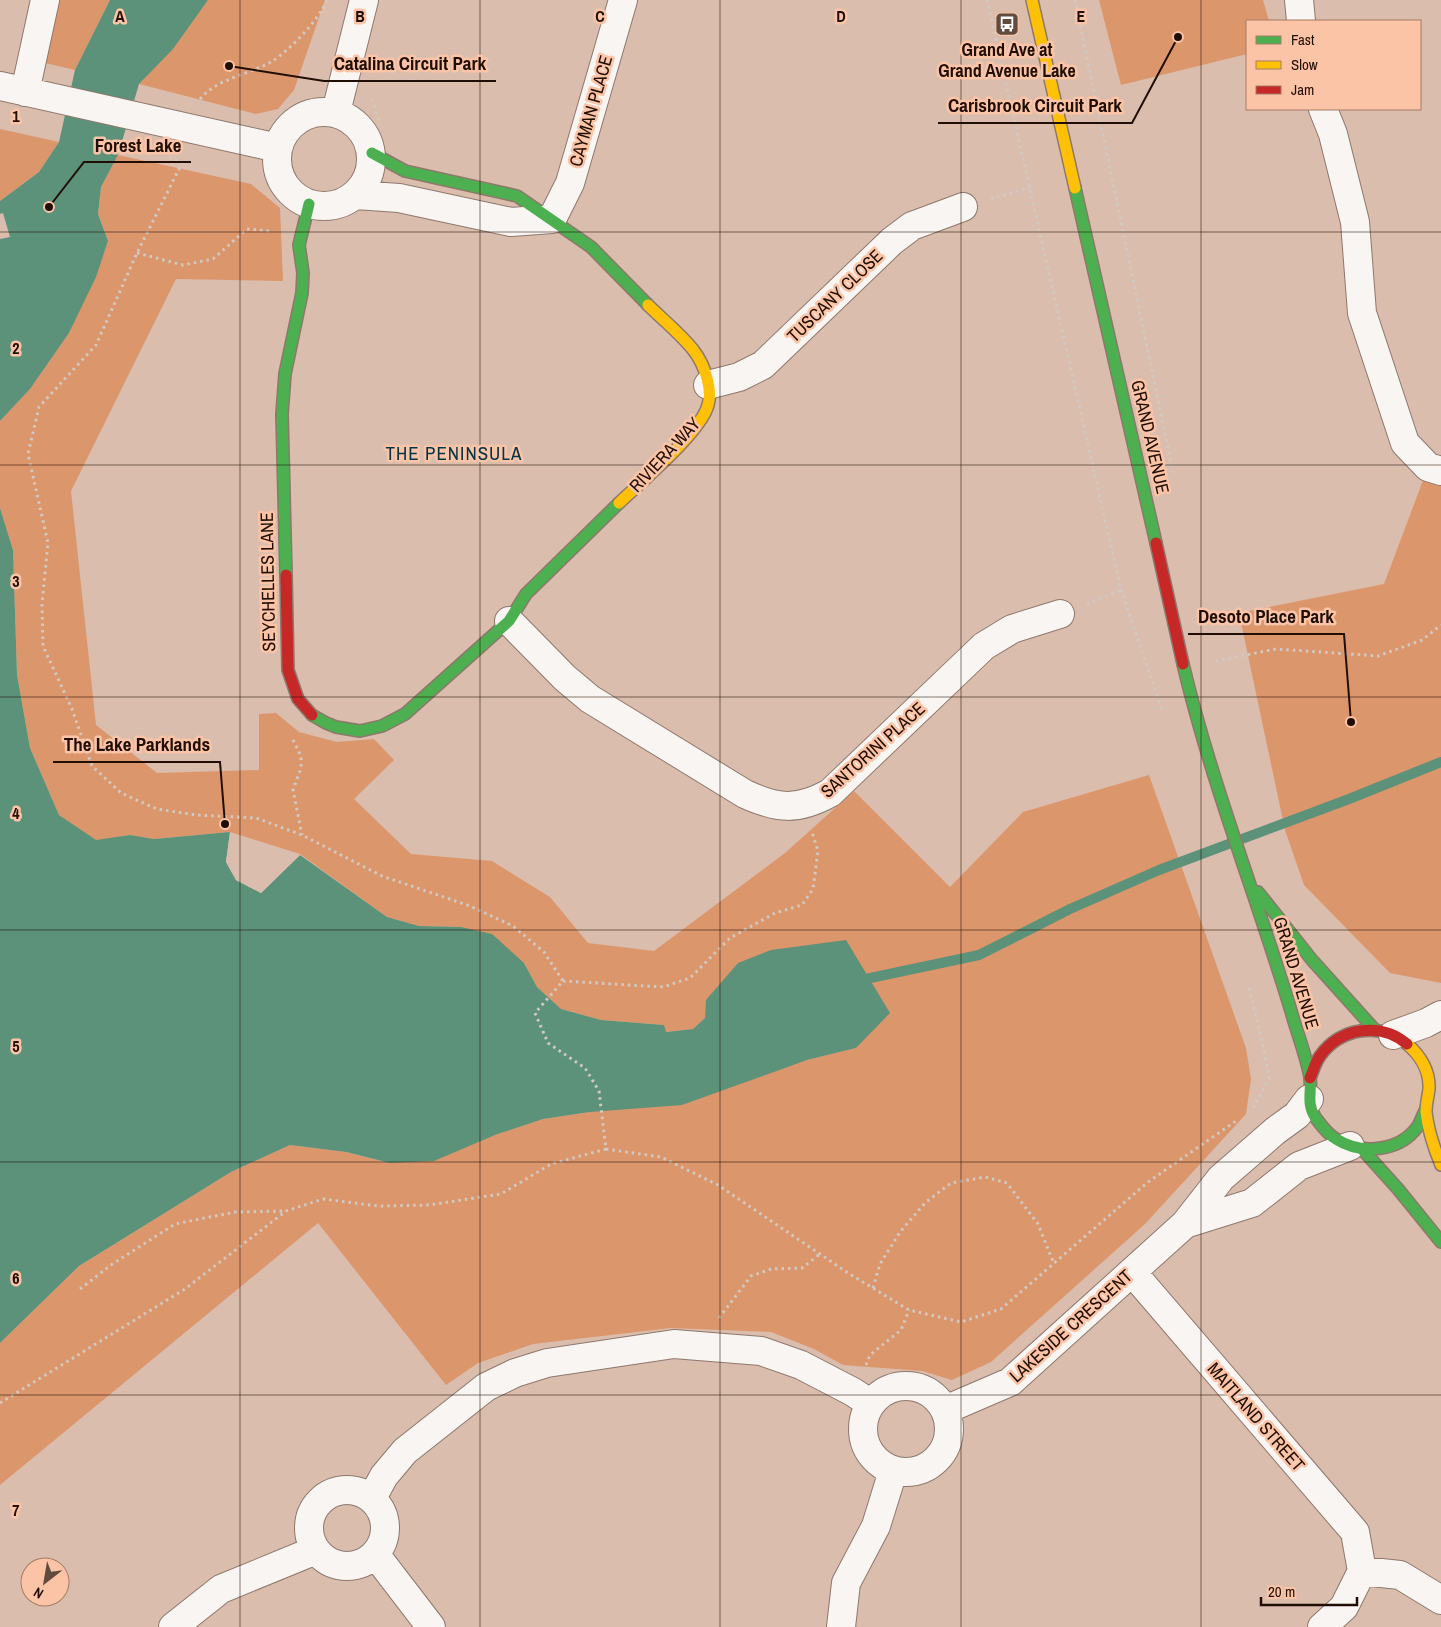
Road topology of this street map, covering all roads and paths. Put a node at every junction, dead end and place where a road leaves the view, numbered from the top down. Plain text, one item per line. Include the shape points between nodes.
1 (46, 0) edge
2 (327, 0) edge
3 (364, 0) edge
4 (622, 0) edge
5 (988, 0) edge
6 (1032, 0) edge
7 (1075, 0) edge
8 (1299, 0) edge
9 (1301, 20) edge
10 (13, 89) edge
11 (371, 94) dead end
12 (198, 102) dead end
13 (1323, 110) edge
14 (336, 112) junction
15 (381, 124) dead end
16 (278, 148) junction
17 (372, 153) junction
18 (166, 155) dead end
19 (1031, 187) junction
20 (356, 195) junction
21 (309, 204) junction
22 (964, 207) joint
23 (552, 219) junction
24 (300, 233) junction
25 (137, 253) junction
26 (708, 386) junction
27 (1441, 471) edge
28 (1175, 481) dead end
29 (1060, 614) dead end
30 (509, 622) junction
31 (1441, 624) edge
32 (1218, 670) dead end
33 (1165, 720) dead end
34 (301, 756) dead end
35 (804, 805) junction
36 (302, 835) junction
37 (1248, 879) junction
38 (563, 981) junction
39 (1248, 988) dead end
40 (1441, 1015) edge
41 (1384, 1032) junction
42 (1310, 1089) junction
43 (1432, 1090) edge
44 (1251, 1111) dead end
45 (1243, 1116) dead end
46 (606, 1148) junction
47 (1356, 1148) junction
48 (1441, 1164) edge
49 (286, 1212) junction
50 (1185, 1224) junction
51 (1441, 1242) edge
52 (820, 1254) junction
53 (1054, 1264) junction
54 (1132, 1272) junction
55 (873, 1288) junction
56 (80, 1289) dead end
57 (909, 1310) junction
58 (690, 1346) junction
59 (862, 1398) junction
60 (0, 1403) edge
61 (945, 1410) junction
62 (893, 1471) junction
63 (372, 1498) junction
64 (316, 1550) junction
65 (375, 1554) junction
66 (1362, 1571) junction
67 (1441, 1600) edge
68 (173, 1627) edge
69 (431, 1627) edge
70 (841, 1627) edge
71 (1322, 1627) edge

1 - 10 street
2 - 12 path via 299,39 271,62 209,89
3 - 14 street
4 - 23 street, CAYMAN PLACE via 570,183
5 - 19 path
6 - 37 street, GRAND AVENUE via 1184,667 1217,785
7 - 28 path
8 - 9 street
10 - 16 street
11 - 15 path
13 - 27 street via 1333,134 1355,222 1362,313 1405,443 1428,467
14 - 16 street via 309,113 288,128
14 - 17 street via 362,128
16 - 21 street via 278,170 288,190
17 - 20 street via 370,176
17 - 23 street, RIVIERA WAY via 405,171 517,196
18 - 25 path via 182,163
19 - 22 path
19 - 33 path via 1121,590
20 - 21 street via 332,206
20 - 23 street via 399,198 511,222
21 - 24 street, SEYCHELLES LANE
22 - 26 street, TUSCANY CLOSE via 912,226 892,241 762,365 739,377
23 - 26 street, RIVIERA WAY via 591,247 694,351
24 - 25 path via 247,229 213,259 183,265
24 - 30 street, SEYCHELLES LANE via 302,293 285,374 282,414 288,670 298,701 324,724 352,731 373,730 405,714
25 - 36 path via 96,344 38,407 28,454 48,543 42,603 43,646 72,709 92,766 121,794 157,810 256,818
26 - 30 street, RIVIERA WAY via 709,404 688,436 526,594
29 - 35 street, SANTORINI PLACE via 1012,629 984,646 830,793
30 - 35 street, SANTORINI PLACE via 590,699 745,794 766,804
31 - 32 path via 1422,640 1378,656 1276,649 1216,661
34 - 36 path via 301,768 293,790
35 - 38 path via 818,851 813,889 802,905 775,913 730,938 690,978 663,987
36 - 38 path via 382,876 470,906 513,926 544,952
37 - 41 street, GRAND AVENUE via 1312,960
37 - 42 street, GRAND AVENUE via 1290,1009
38 - 46 path via 535,1013 548,1043 585,1068 599,1091
39 - 44 path via 1269,1078
40 - 41 street via 1426,1023
41 - 42 street, GRAND AVENUE via 1353,1032 1333,1041 1318,1058
41 - 43 street, GRAND AVENUE via 1408,1043 1418,1055
42 - 47 street, GRAND AVENUE via 1314,1115 1323,1128 1335,1139
42 - 50 street, LAKESIDE CRESCENT via 1297,1114 1221,1178
43 - 47 street via 1417,1127 1401,1140 1383,1148
43 - 48 street, GRAND AVENUE via 1434,1148
45 - 53 path via 1148,1182
46 - 49 path via 551,1164 501,1194 429,1205 378,1206 323,1198
46 - 52 path via 661,1157 718,1186
47 - 50 street, LAKESIDE CRESCENT via 1299,1166 1252,1203
47 - 51 street, GRAND AVENUE via 1398,1188
49 - 56 path via 235,1212 175,1224
49 - 60 path via 185,1289
50 - 54 street, LAKESIDE CRESCENT
52 - 55 path
52 - 58 path via 802,1268 771,1269 751,1276 716,1322
53 - 55 path via 1038,1224 1007,1183 985,1178 951,1184 926,1202 900,1232 880,1264
53 - 57 path via 1001,1309 961,1322
54 - 61 street, LAKESIDE CRESCENT via 1010,1382
54 - 66 street, MAITLAND STREET via 1355,1532
55 - 57 path
57 - 59 path via 900,1330 870,1355
58 - 59 street via 761,1351 801,1365
58 - 63 street via 674,1344 547,1363 515,1373 486,1387 405,1451 384,1476
59 - 61 street via 910,1386 936,1398
59 - 62 street via 865,1443 881,1465
61 - 62 street via 949,1438 944,1452 922,1470
62 - 70 street via 876,1526 846,1583
63 - 64 street via 349,1489 337,1490 317,1503 308,1526
63 - 65 street via 385,1519 386,1532 383,1544
64 - 65 street via 334,1564 344,1566 361,1564
64 - 68 street via 221,1589
65 - 69 street
66 - 67 street via 1400,1575
66 - 71 street via 1344,1607

